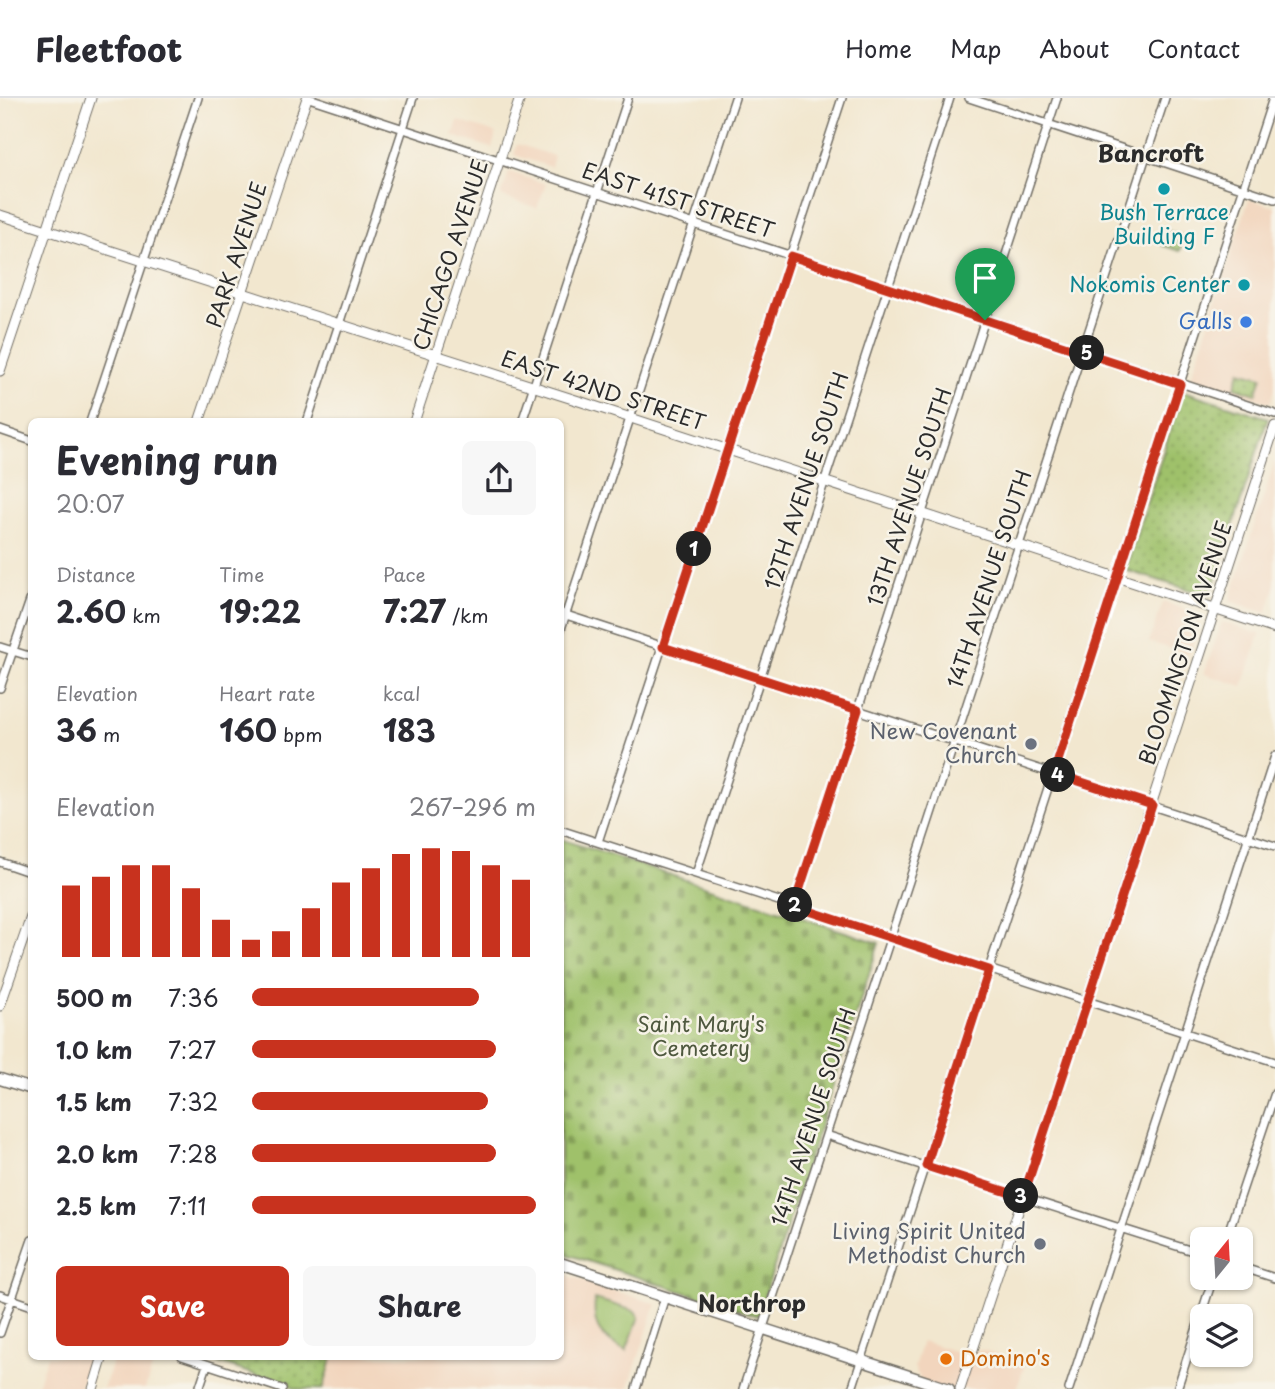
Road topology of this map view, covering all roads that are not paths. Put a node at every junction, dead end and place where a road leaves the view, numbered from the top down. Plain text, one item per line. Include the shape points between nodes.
1 (91, 98) edge
2 (198, 98) edge
3 (308, 98) edge
4 (413, 98) edge
5 (520, 98) edge
6 (628, 98) edge
7 (735, 98) edge
8 (842, 98) edge
9 (950, 98) edge
10 (969, 98) edge
11 (1057, 98) edge
12 (1165, 98) edge
13 (1273, 98) edge
14 (1049, 124) junction
15 (403, 129) junction
16 (1146, 156) junction
17 (500, 161) junction
18 (1244, 188) junction
19 (597, 192) junction
20 (1275, 199) edge
21 (0, 215) edge
22 (694, 224) junction
23 (48, 230) junction
24 (791, 256) junction
25 (146, 261) junction
26 (887, 288) junction
27 (243, 292) junction
28 (985, 320) junction
29 (339, 324) junction
30 (1083, 351) junction
31 (436, 356) junction
32 (0, 370) edge
33 (1180, 384) junction
34 (533, 386) junction
35 (1275, 414) edge
36 (91, 418) edge
37 (200, 418) edge
38 (308, 418) edge
39 (415, 418) edge
40 (523, 418) edge
41 (631, 418) junction
42 (1275, 426) edge
43 (0, 430) edge
44 (28, 440) edge
45 (727, 449) junction
46 (825, 482) junction
47 (922, 514) junction
48 (1020, 546) junction
49 (1118, 577) junction
50 (28, 607) edge
51 (564, 610) edge
52 (1215, 610) junction
53 (564, 613) edge
54 (1275, 629) edge
55 (0, 647) edge
56 (663, 647) junction
57 (13, 651) junction
58 (28, 656) edge
59 (760, 678) junction
60 (0, 688) edge
61 (858, 710) junction
62 (956, 741) junction
63 (1275, 756) edge
64 (1054, 773) junction
65 (1152, 805) junction
66 (564, 831) edge
67 (1249, 838) junction
68 (598, 842) junction
69 (1275, 846) edge
70 (0, 862) edge
71 (28, 872) edge
72 (696, 874) junction
73 (794, 906) junction
74 (28, 926) edge
75 (892, 938) junction
76 (989, 970) junction
77 (1088, 1002) junction
78 (0, 1006) edge
79 (1185, 1033) junction
80 (1275, 1062) edge
81 (0, 1079) edge
82 (28, 1088) edge
83 (1275, 1093) edge
84 (826, 1135) junction
85 (926, 1166) junction
86 (1023, 1197) junction
87 (1230, 1227) edge
88 (1121, 1228) junction
89 (1190, 1250) edge
90 (28, 1252) edge
91 (564, 1264) edge
92 (1253, 1271) edge
93 (1275, 1278) edge
94 (1209, 1290) edge
95 (0, 1295) edge
96 (666, 1297) junction
97 (12, 1299) junction
98 (28, 1305) edge
99 (763, 1329) junction
100 (0, 1334) edge
101 (102, 1360) edge
102 (193, 1360) edge
103 (861, 1361) junction
104 (207, 1365) junction
105 (93, 1389) edge
106 (199, 1389) edge
107 (282, 1389) edge
108 (636, 1389) edge
109 (743, 1389) edge
110 (852, 1389) edge
111 (949, 1389) edge
112 (960, 1389) edge
113 (1069, 1389) edge
114 (1177, 1389) edge

1 - 23 street
2 - 25 street
3 - 15 street, EAST 41ST STREET
3 - 27 street, PARK AVENUE
4 - 15 street
5 - 17 street, CHICAGO AVENUE
6 - 19 street
7 - 22 street
8 - 24 street
9 - 26 street, 12TH AVENUE SOUTH
10 - 14 street
11 - 14 street, 13TH AVENUE SOUTH
12 - 16 street, 14TH AVENUE SOUTH
13 - 18 street
14 - 16 street
14 - 28 street, 13TH AVENUE SOUTH
15 - 17 street, EAST 41ST STREET
15 - 29 street
16 - 18 street
16 - 30 street, 14TH AVENUE SOUTH
17 - 19 street, EAST 41ST STREET
17 - 31 street, CHICAGO AVENUE
18 - 20 street
18 - 33 street
19 - 22 street, EAST 41ST STREET
19 - 34 street
21 - 23 street, EAST 42ND STREET
22 - 24 street, EAST 41ST STREET
22 - 41 street
23 - 25 street, EAST 42ND STREET
23 - 32 street
24 - 26 street, EAST 41ST STREET
24 - 45 street
25 - 27 street, EAST 42ND STREET
25 - 36 street
26 - 28 street, EAST 41ST STREET
26 - 46 street, 12TH AVENUE SOUTH
27 - 29 street, EAST 42ND STREET
27 - 37 street, PARK AVENUE
28 - 30 street, EAST 41ST STREET
28 - 47 street, 13TH AVENUE SOUTH
29 - 31 street, EAST 42ND STREET
29 - 38 street
30 - 33 street, EAST 41ST STREET
30 - 48 street, 14TH AVENUE SOUTH
31 - 34 street, EAST 42ND STREET
31 - 39 street, CHICAGO AVENUE
33 - 35 street, EAST 41ST STREET
33 - 49 street
34 - 40 street
34 - 41 street, EAST 42ND STREET
41 - 45 street, EAST 42ND STREET
41 - 51 street
42 - 52 street, BLOOMINGTON AVENUE
43 - 44 street
45 - 46 street, EAST 42ND STREET
45 - 56 street
46 - 47 street, EAST 42ND STREET
46 - 59 street, 12TH AVENUE SOUTH
47 - 48 street, EAST 42ND STREET
47 - 61 street, 13TH AVENUE SOUTH
48 - 49 street, EAST 42ND STREET
48 - 62 street, 14TH AVENUE SOUTH
49 - 52 street, EAST 42ND STREET
49 - 64 street
50 - 57 street
52 - 54 street, EAST 42ND STREET
52 - 65 street, BLOOMINGTON AVENUE
53 - 56 street
55 - 57 street
56 - 59 street
56 - 68 street
57 - 58 street
57 - 60 street
59 - 61 street
59 - 72 street, 12TH AVENUE SOUTH
61 - 62 street
61 - 73 street, 13TH AVENUE SOUTH
62 - 64 street
62 - 75 street, 14TH AVENUE SOUTH
63 - 67 street
64 - 65 street
64 - 76 street
65 - 67 street
65 - 77 street, BLOOMINGTON AVENUE
66 - 68 street
67 - 69 street
67 - 79 street
68 - 72 street
70 - 71 street
72 - 73 street
73 - 75 street
74 - 78 street
75 - 76 street
75 - 84 street, 14TH AVENUE SOUTH
76 - 77 street
76 - 85 street
77 - 79 street
77 - 86 street, BLOOMINGTON AVENUE
79 - 80 street
79 - 88 street
81 - 82 main road
83 - 87 street
84 - 85 street
84 - 99 street, 14TH AVENUE SOUTH
85 - 86 street
85 - 103 street
86 - 88 street
86 - 112 street, BLOOMINGTON AVENUE
88 - 89 street
88 - 113 street
90 - 97 street
91 - 96 main road
92 - 93 street
94 - 114 street
95 - 97 street
96 - 99 main road
96 - 108 street
97 - 98 street
97 - 100 street
99 - 103 main road
99 - 109 street, 14TH AVENUE SOUTH
101 - 105 street
102 - 104 street
103 - 110 street
103 - 111 main road
104 - 106 street
104 - 107 street

